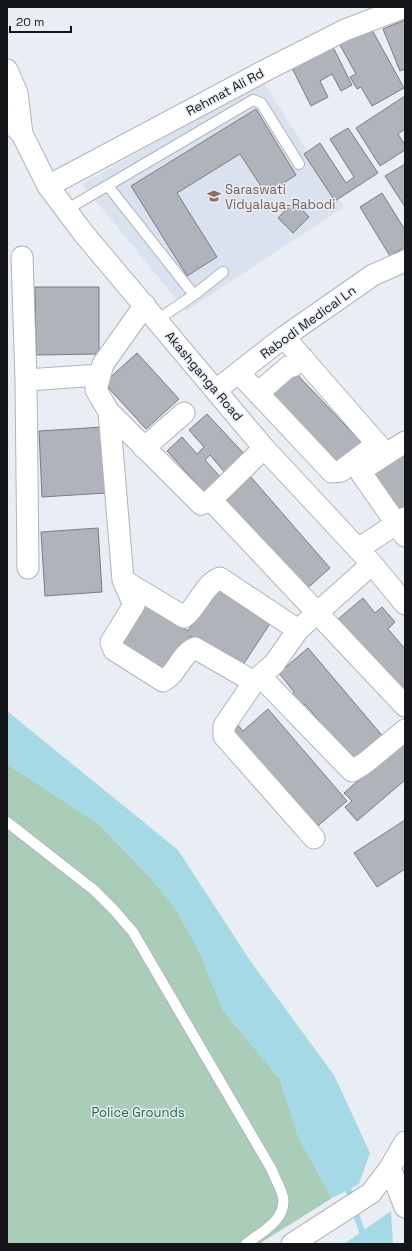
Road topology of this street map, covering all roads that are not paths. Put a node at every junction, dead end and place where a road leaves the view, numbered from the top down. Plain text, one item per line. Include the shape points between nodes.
1 (405, 7) edge
2 (7, 70) edge
3 (7, 119) edge
4 (22, 134) junction
5 (299, 164) dead end
6 (48, 186) junction
7 (108, 186) junction
8 (66, 210) junction
9 (22, 257) dead end
10 (404, 263) edge
11 (223, 272) dead end
12 (194, 294) junction
13 (151, 313) junction
14 (284, 337) junction
15 (303, 358) junction
16 (239, 373) junction
17 (100, 375) junction
18 (26, 380) junction
19 (216, 390) junction
20 (258, 393) junction
21 (109, 412) junction
22 (184, 413) dead end
23 (405, 442) edge
24 (144, 448) junction
25 (264, 448) junction
26 (381, 449) junction
27 (211, 500) junction
28 (402, 526) edge
29 (365, 557) junction
30 (28, 568) dead end
31 (123, 580) junction
32 (405, 604) edge
33 (316, 613) junction
34 (298, 630) junction
35 (257, 679) junction
36 (405, 706) edge
37 (405, 730) edge
38 (7, 822) edge
39 (314, 838) dead end
40 (405, 1142) edge
41 (390, 1168) junction
42 (405, 1207) edge
43 (246, 1244) edge
44 (292, 1244) edge

1 - 6 street, Rehmat Ali Rd via 345,30
2 - 4 street, Akashganga Road via 17,93
3 - 4 street, Akashganga Road
4 - 6 street, Akashganga Road
5 - 7 lane via 261,103 253,100
6 - 8 street, Akashganga Road
7 - 8 lane
7 - 12 lane
8 - 13 street, Akashganga Road
9 - 18 street
10 - 14 street, Rabodi Medical Ln via 373,276
11 - 12 lane
12 - 13 lane
13 - 17 street via 103,364
13 - 19 street, Akashganga Road
14 - 15 street
14 - 16 street, Rabodi Medical Ln
15 - 20 street
15 - 26 street
16 - 19 street, Rabodi Medical Ln
16 - 20 street
17 - 18 street
17 - 21 street via 96,390
18 - 30 street
19 - 25 street, Akashganga Road
20 - 26 street via 332,472 341,471
21 - 24 street
21 - 31 street
22 - 24 street
23 - 26 street
24 - 27 street via 201,504
25 - 27 street
25 - 29 street, Akashganga Road
26 - 28 street via 360,473
27 - 33 street
28 - 29 street
29 - 32 street, Akashganga Road
29 - 33 street
31 - 34 street via 184,617 191,612 212,581 220,578
31 - 35 street via 134,605 112,642 114,650 163,681 170,677 188,651 195,648
33 - 34 street
33 - 36 street
34 - 35 street via 274,664
35 - 37 street via 352,771
35 - 39 street via 224,726 224,736
38 - 43 lane via 94,890 133,932 272,1170 283,1197 282,1211 274,1222
40 - 41 street
41 - 42 street
41 - 44 street via 371,1193

